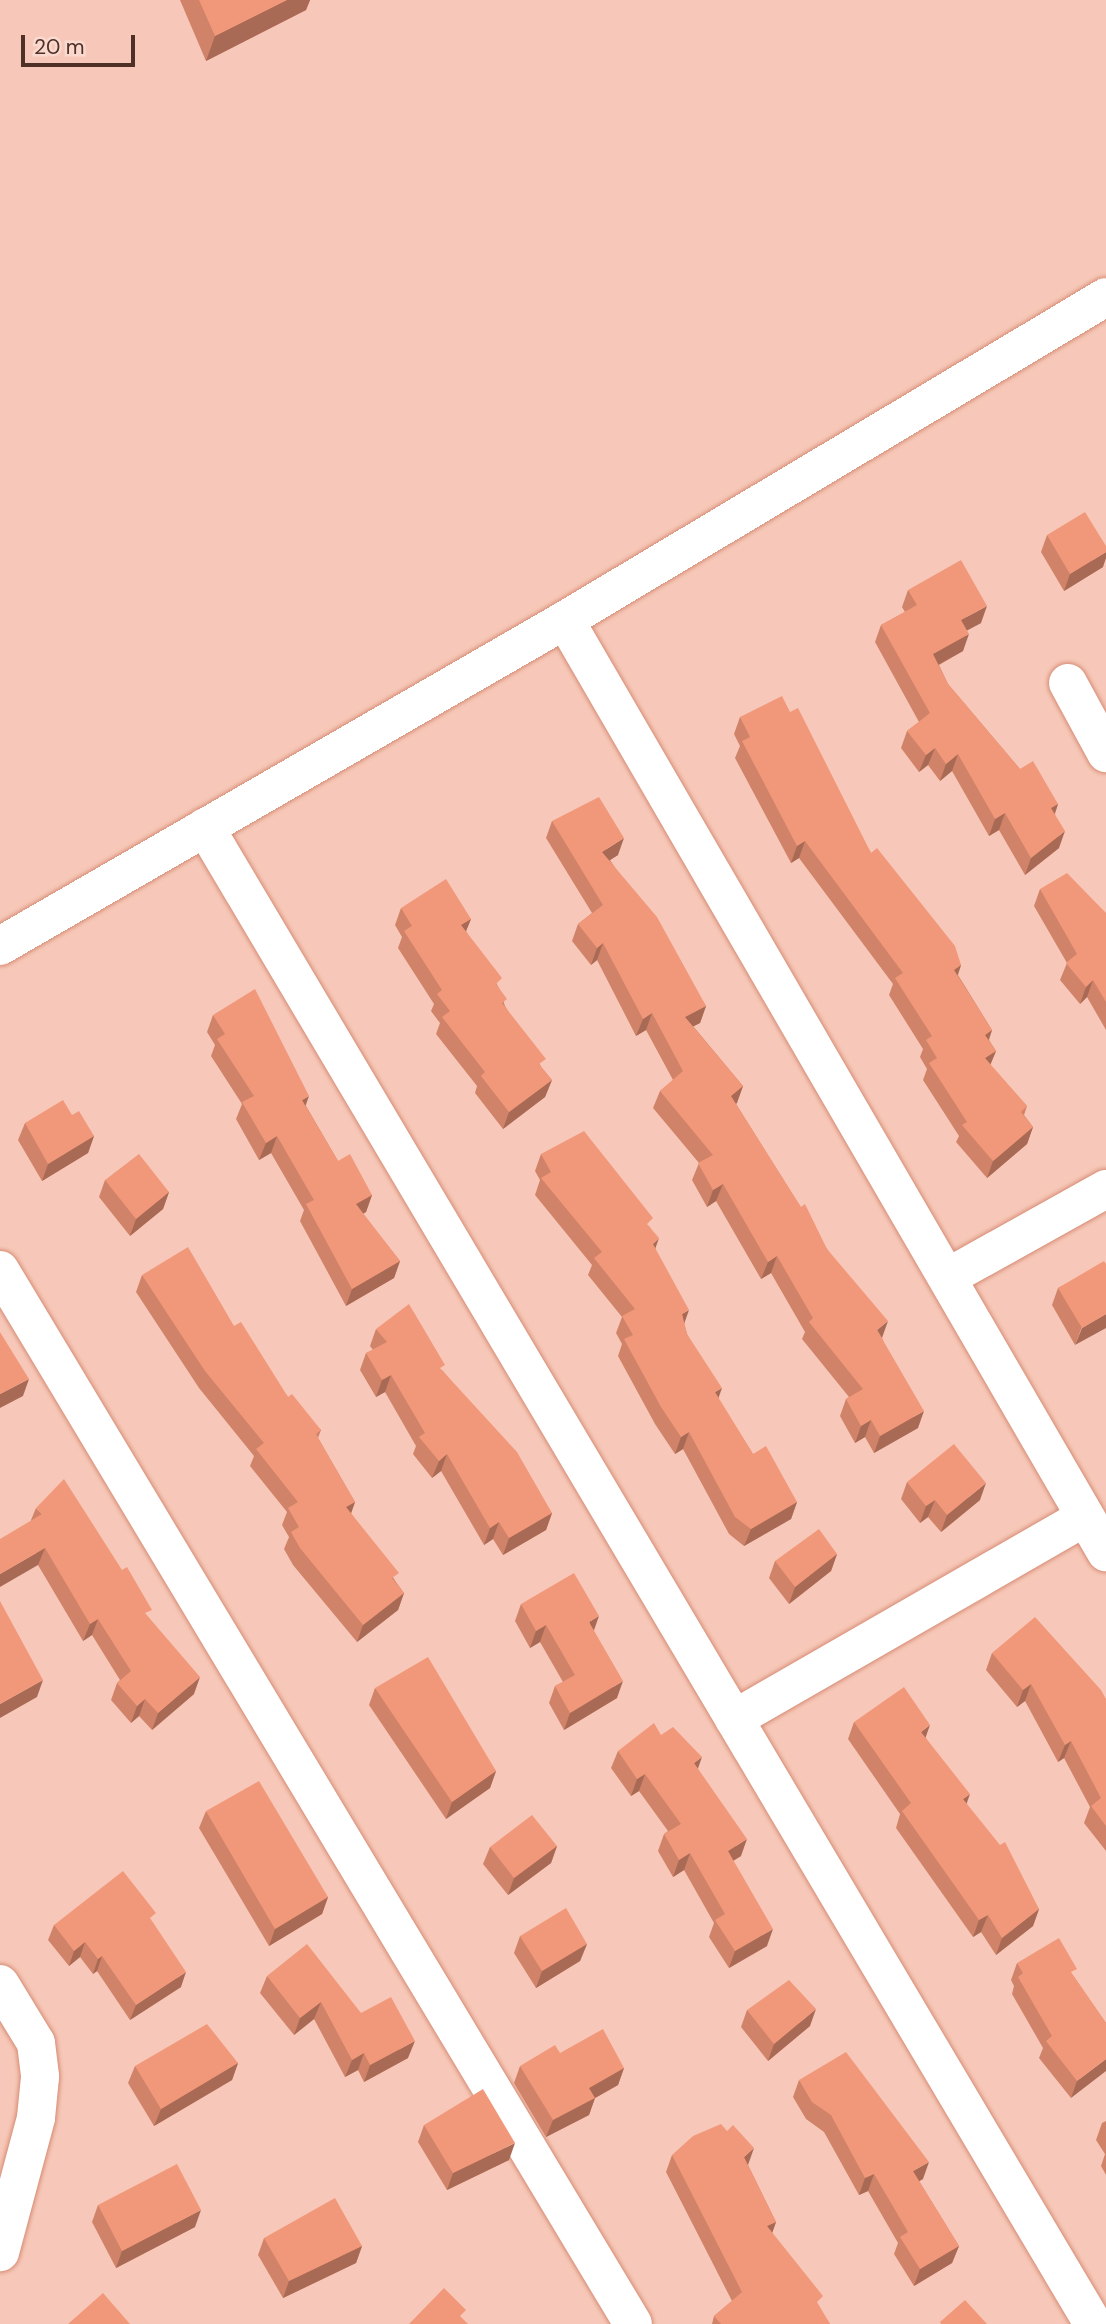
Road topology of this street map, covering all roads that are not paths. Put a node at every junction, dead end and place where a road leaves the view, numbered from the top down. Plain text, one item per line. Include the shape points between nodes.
1 (1106, 298) edge
2 (565, 620) junction
3 (1068, 683) dead end
4 (1106, 753) edge
5 (205, 827) junction
6 (0, 946) edge
7 (1106, 1189) edge
8 (0, 1270) edge
9 (948, 1277) junction
10 (1085, 1517) junction
11 (1106, 1552) edge
12 (734, 1719) junction
13 (0, 1984) edge
14 (0, 2252) edge
15 (633, 2324) edge
16 (1093, 2324) edge

1 - 2 street
2 - 5 street
2 - 9 street
3 - 4 street
5 - 6 street
5 - 12 street
7 - 9 street
8 - 15 street
9 - 10 street
10 - 11 street
10 - 12 street
12 - 16 street
13 - 14 street via 36,2043 40,2077 36,2118

